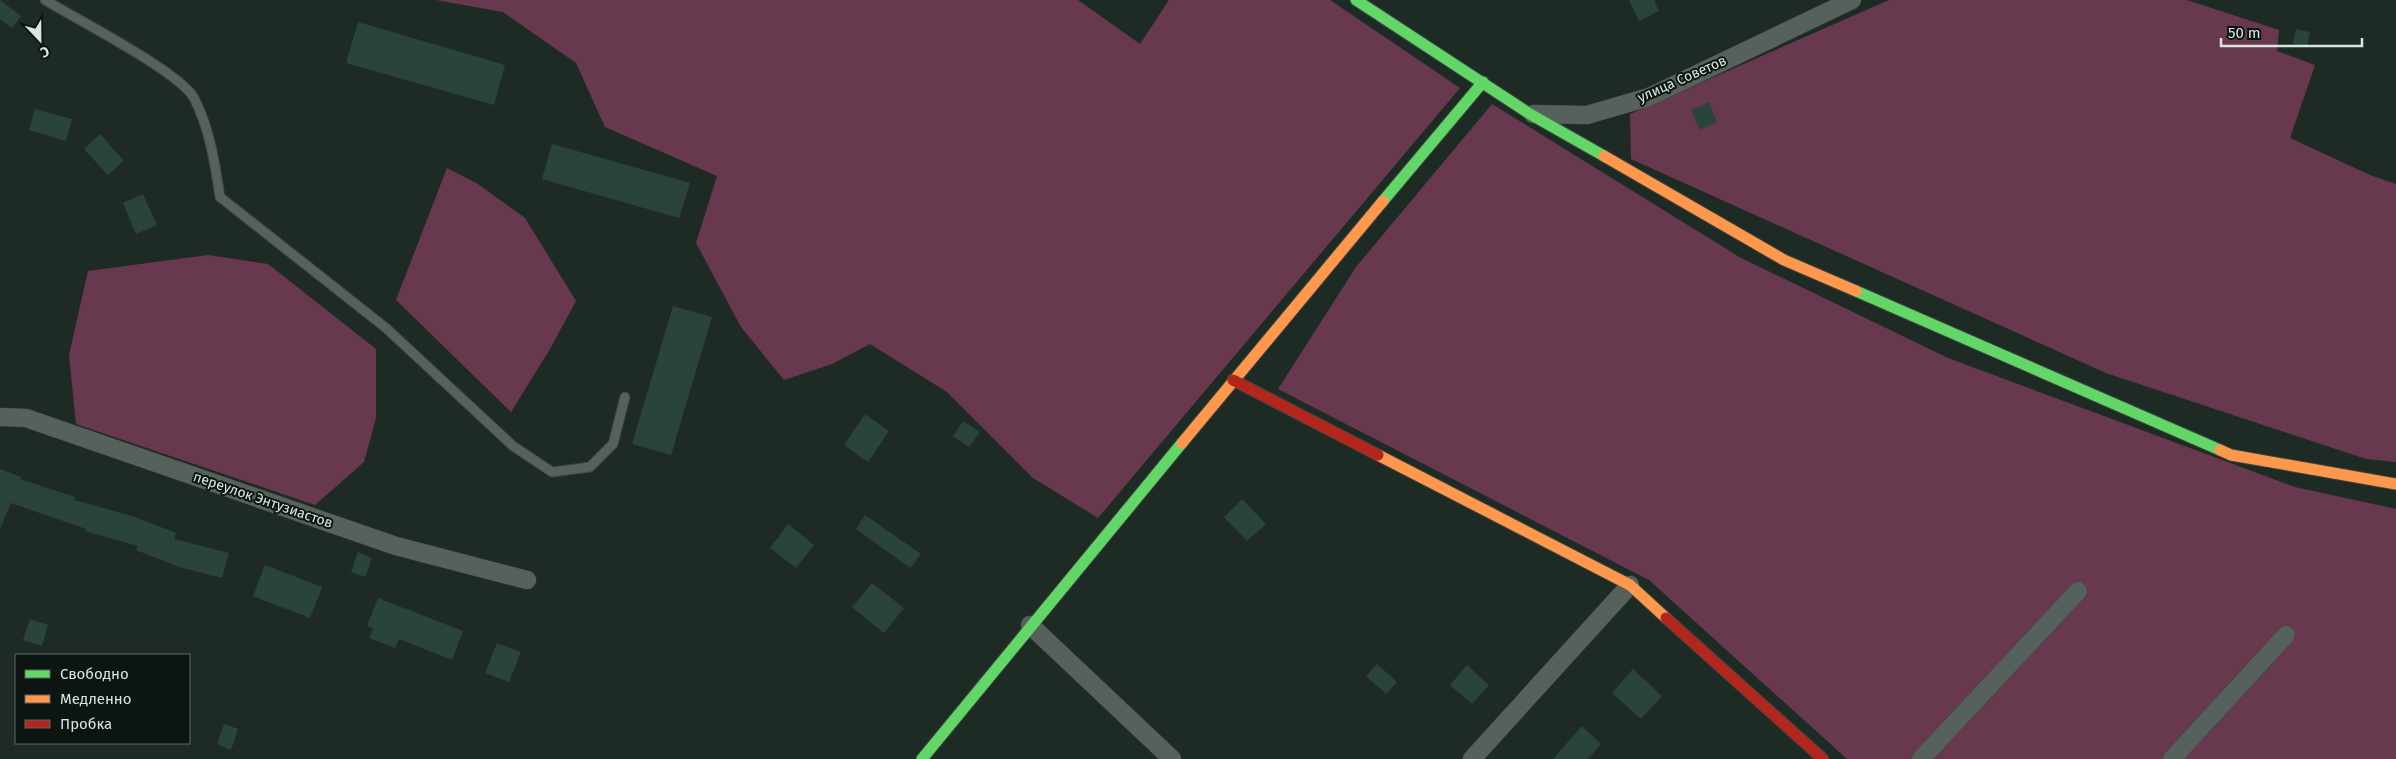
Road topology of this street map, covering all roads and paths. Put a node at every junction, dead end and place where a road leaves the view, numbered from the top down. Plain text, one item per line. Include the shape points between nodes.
1 (45, 0) edge
2 (1356, 0) edge
3 (1852, 0) edge
4 (1483, 82) junction
5 (1530, 114) junction
6 (1233, 380) junction
7 (625, 397) dead end
8 (0, 417) edge
9 (2396, 484) edge
10 (527, 580) dead end
11 (1630, 585) junction
12 (2078, 591) dead end
13 (1030, 625) junction
14 (2286, 636) dead end
15 (922, 759) edge
16 (1172, 759) edge
17 (1472, 759) edge
18 (1823, 759) edge
19 (1921, 759) edge
20 (2172, 759) edge

1 - 7 lane via 166,71 193,97 212,146 220,197 386,328 513,446 552,472 590,467 613,444
2 - 4 street
3 - 5 street, улица Советов via 1649,97 1587,115
4 - 5 street
4 - 6 street
5 - 9 street via 1784,260 2231,455
6 - 11 street
6 - 13 street
8 - 10 street, переулок Энтузиастов via 26,418 396,546
11 - 17 street
11 - 18 street
12 - 19 street
13 - 15 street
13 - 16 street
14 - 20 street

